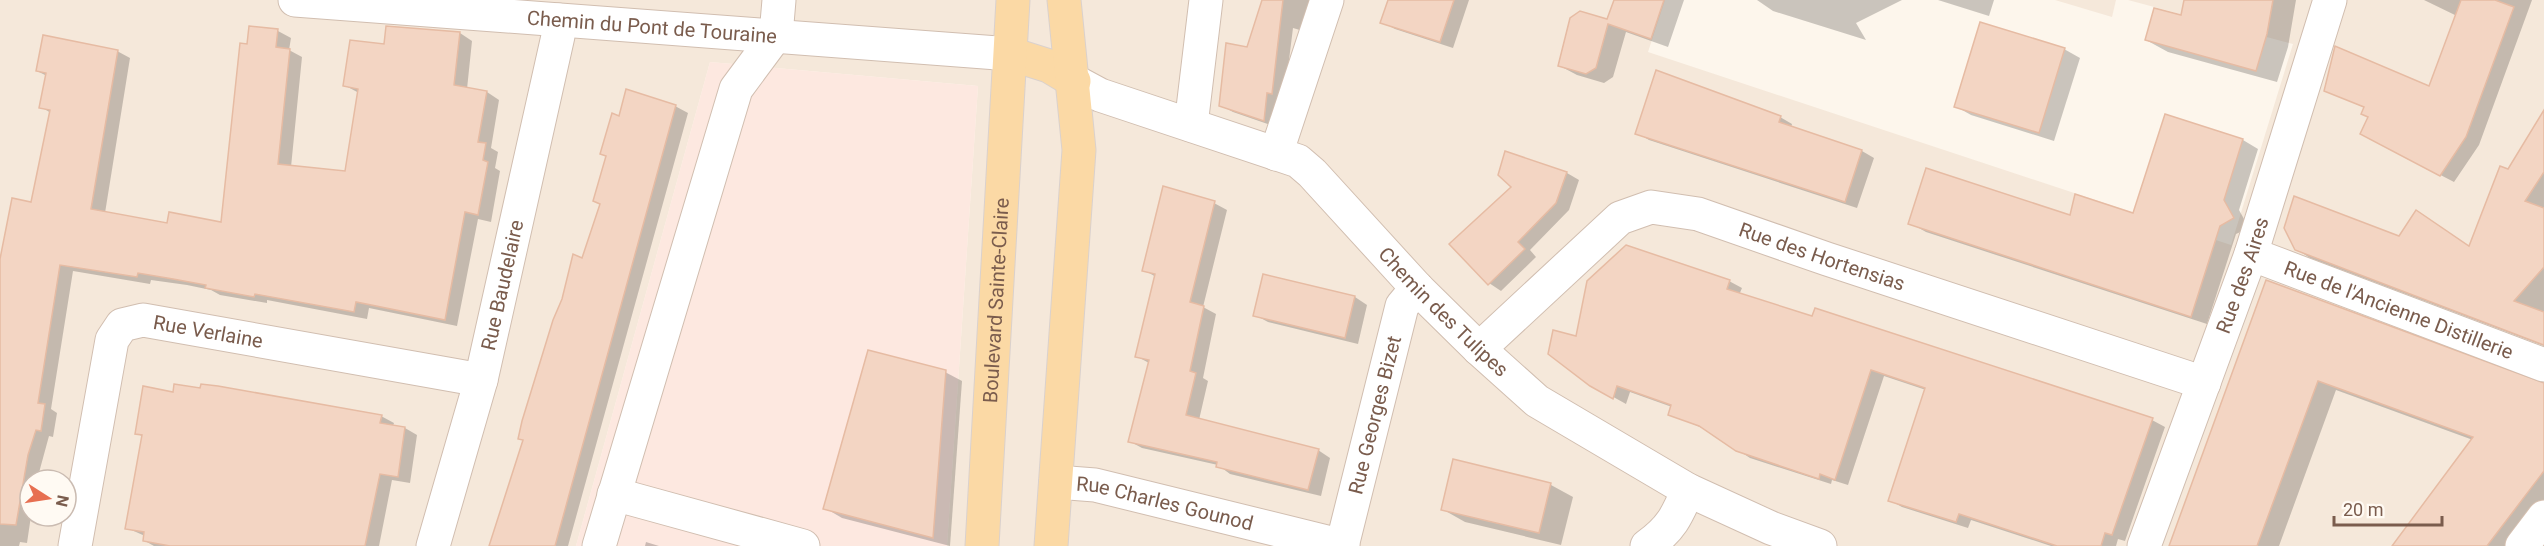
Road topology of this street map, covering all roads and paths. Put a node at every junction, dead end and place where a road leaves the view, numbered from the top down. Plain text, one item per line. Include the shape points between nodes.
1 (295, 0) edge
2 (779, 0) edge
3 (1206, 0) edge
4 (1327, 0) edge
5 (2330, 0) edge
6 (1012, 4) edge
7 (1064, 5) edge
8 (471, 7) edge
9 (558, 20) junction
10 (776, 36) junction
11 (1011, 54) junction
12 (1074, 81) junction
13 (1191, 125) junction
14 (1276, 154) junction
15 (2251, 254) junction
16 (1417, 288) junction
17 (1479, 349) junction
18 (2544, 365) edge
19 (481, 380) junction
20 (2204, 383) junction
21 (1056, 482) junction
22 (1688, 490) junction
23 (614, 494) junction
24 (2544, 517) edge
25 (75, 546) edge
26 (433, 546) edge
27 (598, 546) edge
28 (803, 546) edge
29 (982, 546) edge
30 (1051, 546) edge
31 (1343, 546) edge
32 (1647, 546) edge
33 (1820, 546) edge
34 (2144, 546) edge
35 (2522, 546) edge

1 - 8 street, Chemin du Pont de Touraine
2 - 10 street
3 - 13 street
4 - 14 street
5 - 15 street, Rue des Aires
6 - 7 main road, Boulevard Sainte-Claire
6 - 11 main road, Boulevard Sainte-Claire
7 - 12 main road, Boulevard Sainte-Claire
8 - 9 street, Chemin du Pont de Touraine
9 - 10 street, Chemin du Pont de Touraine
9 - 19 street, Rue Baudelaire via 558,36
10 - 11 street, Chemin du Pont de Touraine
10 - 23 street via 736,89
11 - 12 main road via 1049,66
11 - 29 main road, Boulevard Sainte-Claire
12 - 13 street, Chemin des Tulipes via 1100,95
12 - 21 main road, Boulevard Sainte-Claire via 1079,150
13 - 14 street, Chemin des Tulipes
14 - 16 street, Chemin des Tulipes via 1298,161 1312,173
15 - 18 street, Rue de l'Ancienne Distillerie
15 - 20 street, Rue des Aires
16 - 17 street, Chemin des Tulipes
16 - 31 street, Rue Georges Bizet via 1402,306
17 - 20 street, Rue des Hortensias via 1620,218 1651,207 1698,214
17 - 22 street, Chemin des Tulipes via 1537,400
19 - 25 street, Rue Verlaine via 143,320 122,325 112,340
19 - 26 street, Rue Baudelaire
20 - 34 street, Rue des Aires
21 - 30 main road, Boulevard Sainte-Claire
21 - 31 street, Rue Charles Gounod via 1095,485
22 - 32 street via 1666,533
22 - 33 street, Chemin des Tulipes
23 - 27 street
23 - 28 street
24 - 35 street

